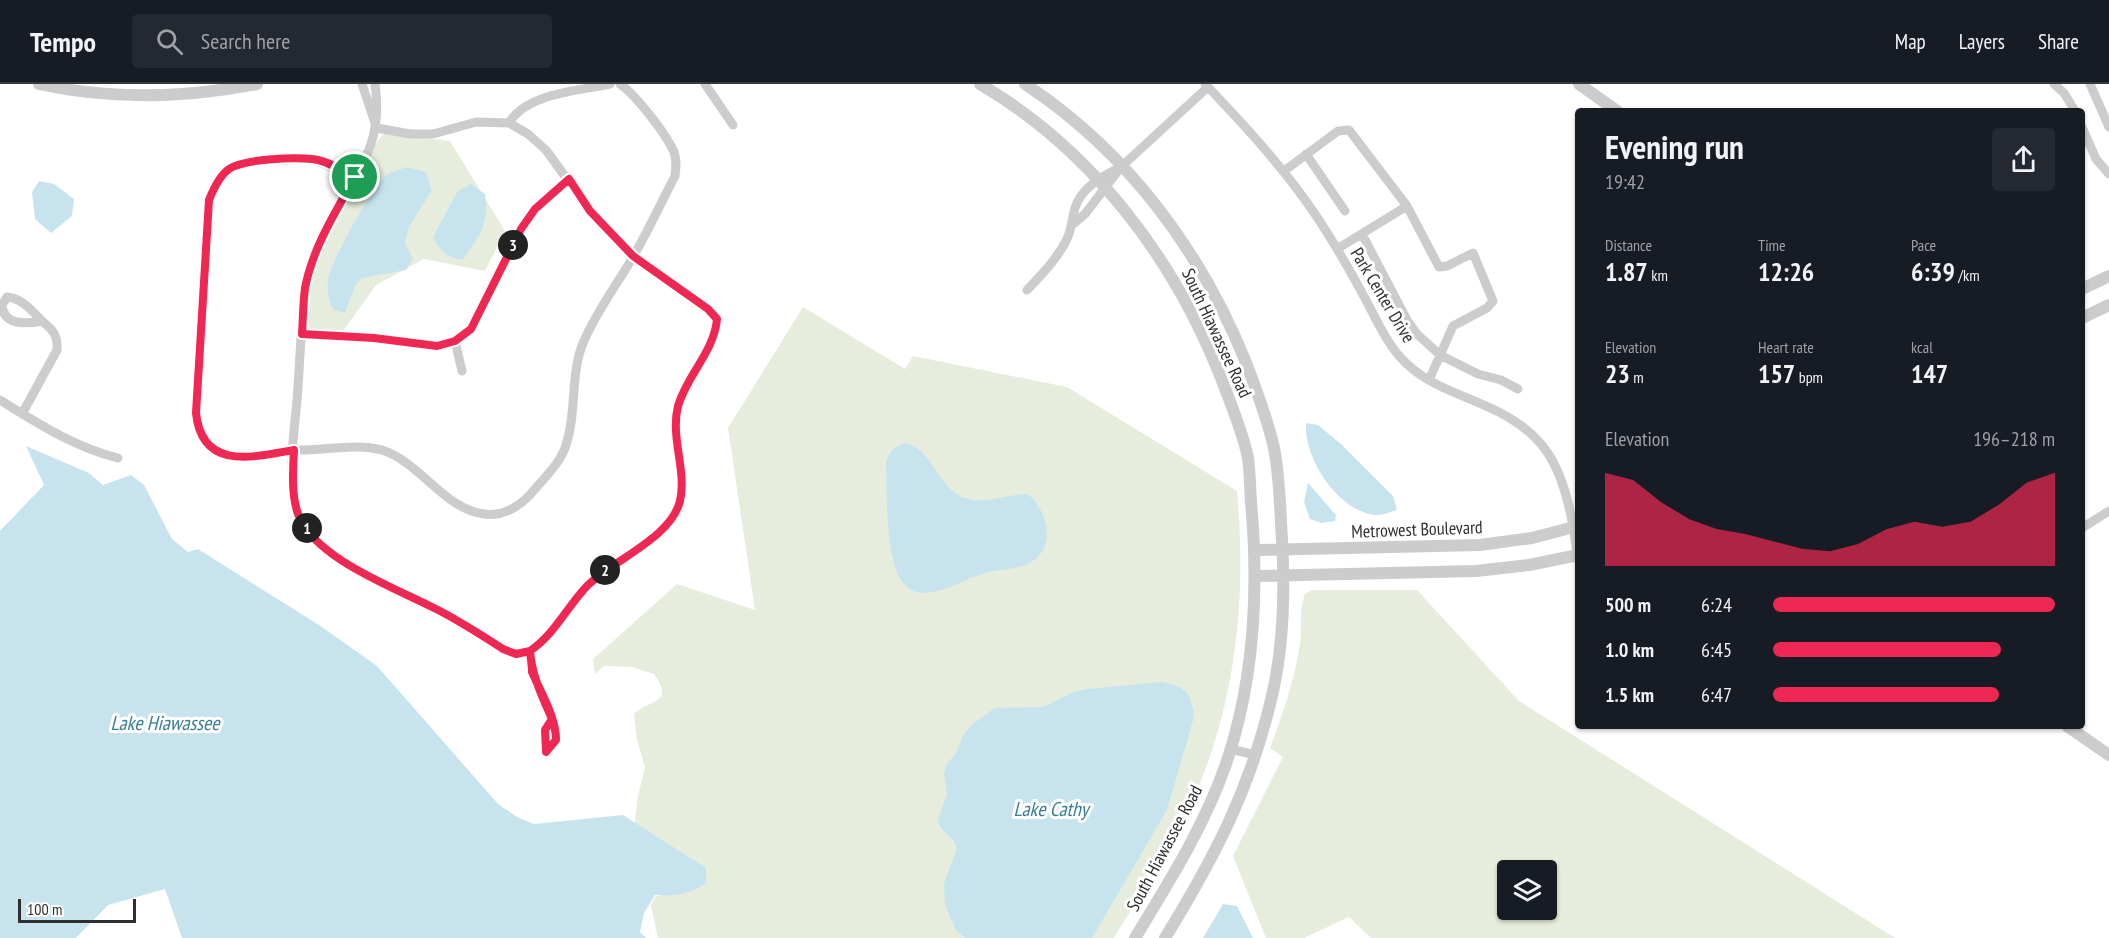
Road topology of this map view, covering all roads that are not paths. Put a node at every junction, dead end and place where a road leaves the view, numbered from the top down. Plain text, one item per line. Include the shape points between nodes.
1 (39, 84) edge
2 (257, 84) edge
3 (363, 84) edge
4 (375, 84) edge
5 (610, 84) edge
6 (620, 84) edge
7 (705, 84) edge
8 (980, 84) edge
9 (1025, 84) edge
10 (1579, 84) edge
11 (2054, 84) edge
12 (2090, 84) edge
13 (1207, 85) edge
14 (1613, 108) edge
15 (2073, 108) edge
16 (510, 123) junction
17 (733, 125) dead end
18 (2109, 127) edge
19 (377, 128) junction
20 (2085, 134) edge
21 (1306, 154) junction
22 (1121, 166) junction
23 (1284, 171) junction
24 (2109, 174) edge
25 (355, 177) junction
26 (569, 179) junction
27 (1102, 183) junction
28 (1407, 206) junction
29 (1345, 211) dead end
30 (1362, 234) junction
31 (1337, 249) junction
32 (633, 256) junction
33 (2109, 276) edge
34 (2085, 288) edge
35 (1028, 290) dead end
36 (2109, 305) edge
37 (2085, 317) edge
38 (42, 321) dead end
39 (302, 334) junction
40 (455, 341) junction
41 (1440, 355) junction
42 (462, 371) dead end
43 (1429, 380) junction
44 (1518, 389) dead end
45 (0, 400) edge
46 (22, 414) junction
47 (294, 450) junction
48 (118, 458) dead end
49 (2109, 511) edge
50 (1575, 524) edge
51 (2085, 526) edge
52 (1575, 527) edge
53 (1256, 549) junction
54 (1283, 550) junction
55 (1575, 555) edge
56 (1256, 576) junction
57 (1284, 578) junction
58 (530, 651) junction
59 (552, 719) dead end
60 (2071, 729) edge
61 (1230, 750) junction
62 (1256, 755) junction
63 (2109, 755) edge
64 (1135, 938) edge
65 (1166, 938) edge

1 - 2 street via 106,95 185,95
3 - 19 street
4 - 19 street
5 - 16 street via 531,103 515,113
6 - 32 street via 633,93 674,153 677,166
7 - 17 street
8 - 27 street, South Hiawassee Road via 1042,127
9 - 22 street, South Hiawassee Road via 1095,138
10 - 14 street
11 - 15 street
12 - 18 street
13 - 22 street
13 - 23 street, Park Center Drive
16 - 19 street via 476,122 433,134
16 - 26 street via 546,150
19 - 25 street
20 - 24 street via 2096,159
21 - 23 street
21 - 28 street via 1338,131 1349,130
21 - 29 street
22 - 27 street
22 - 54 street, South Hiawassee Road via 1184,239 1236,338 1274,449
23 - 31 street, Park Center Drive
25 - 39 street via 312,260 305,288
25 - 47 street via 312,159 243,162 227,170 209,200 198,429 210,447 231,457
26 - 32 street via 590,211
26 - 40 street via 535,209 471,329
27 - 35 street via 1075,206 1073,224 1061,250
27 - 53 street, South Hiawassee Road via 1169,271 1217,366 1248,458
28 - 30 street
28 - 41 street via 1439,267 1473,253 1493,296 1487,308 1453,326
30 - 31 street
30 - 41 street via 1416,334
31 - 43 street, Park Center Drive via 1385,336 1400,357
32 - 47 street via 600,308 582,346 566,448 525,501 506,512 486,514 464,508 384,451 359,447
32 - 58 street via 717,319 716,334 679,404 675,423 680,501 661,531 587,586 543,642
33 - 34 street
36 - 37 street
38 - 46 street via 53,329 58,339 57,350
39 - 40 street via 437,346
39 - 47 street
40 - 42 street
41 - 43 street
41 - 44 street
43 - 50 street, Park Center Drive via 1498,409 1521,424 1555,465
45 - 46 street
46 - 48 street via 71,442
47 - 58 street via 298,515 309,533 372,580 434,608 503,649 516,654
49 - 51 street
52 - 54 street, Metrowest Boulevard via 1480,545
53 - 54 street, Metrowest Boulevard
53 - 56 street, South Hiawassee Road
54 - 57 street, South Hiawassee Road
55 - 57 street via 1476,570
56 - 57 street
56 - 61 street, South Hiawassee Road via 1247,676
57 - 62 street, South Hiawassee Road via 1274,688
58 - 59 street via 532,672
60 - 63 street
61 - 62 street
61 - 64 street, South Hiawassee Road via 1214,797 1193,839
62 - 65 street, South Hiawassee Road via 1233,818

